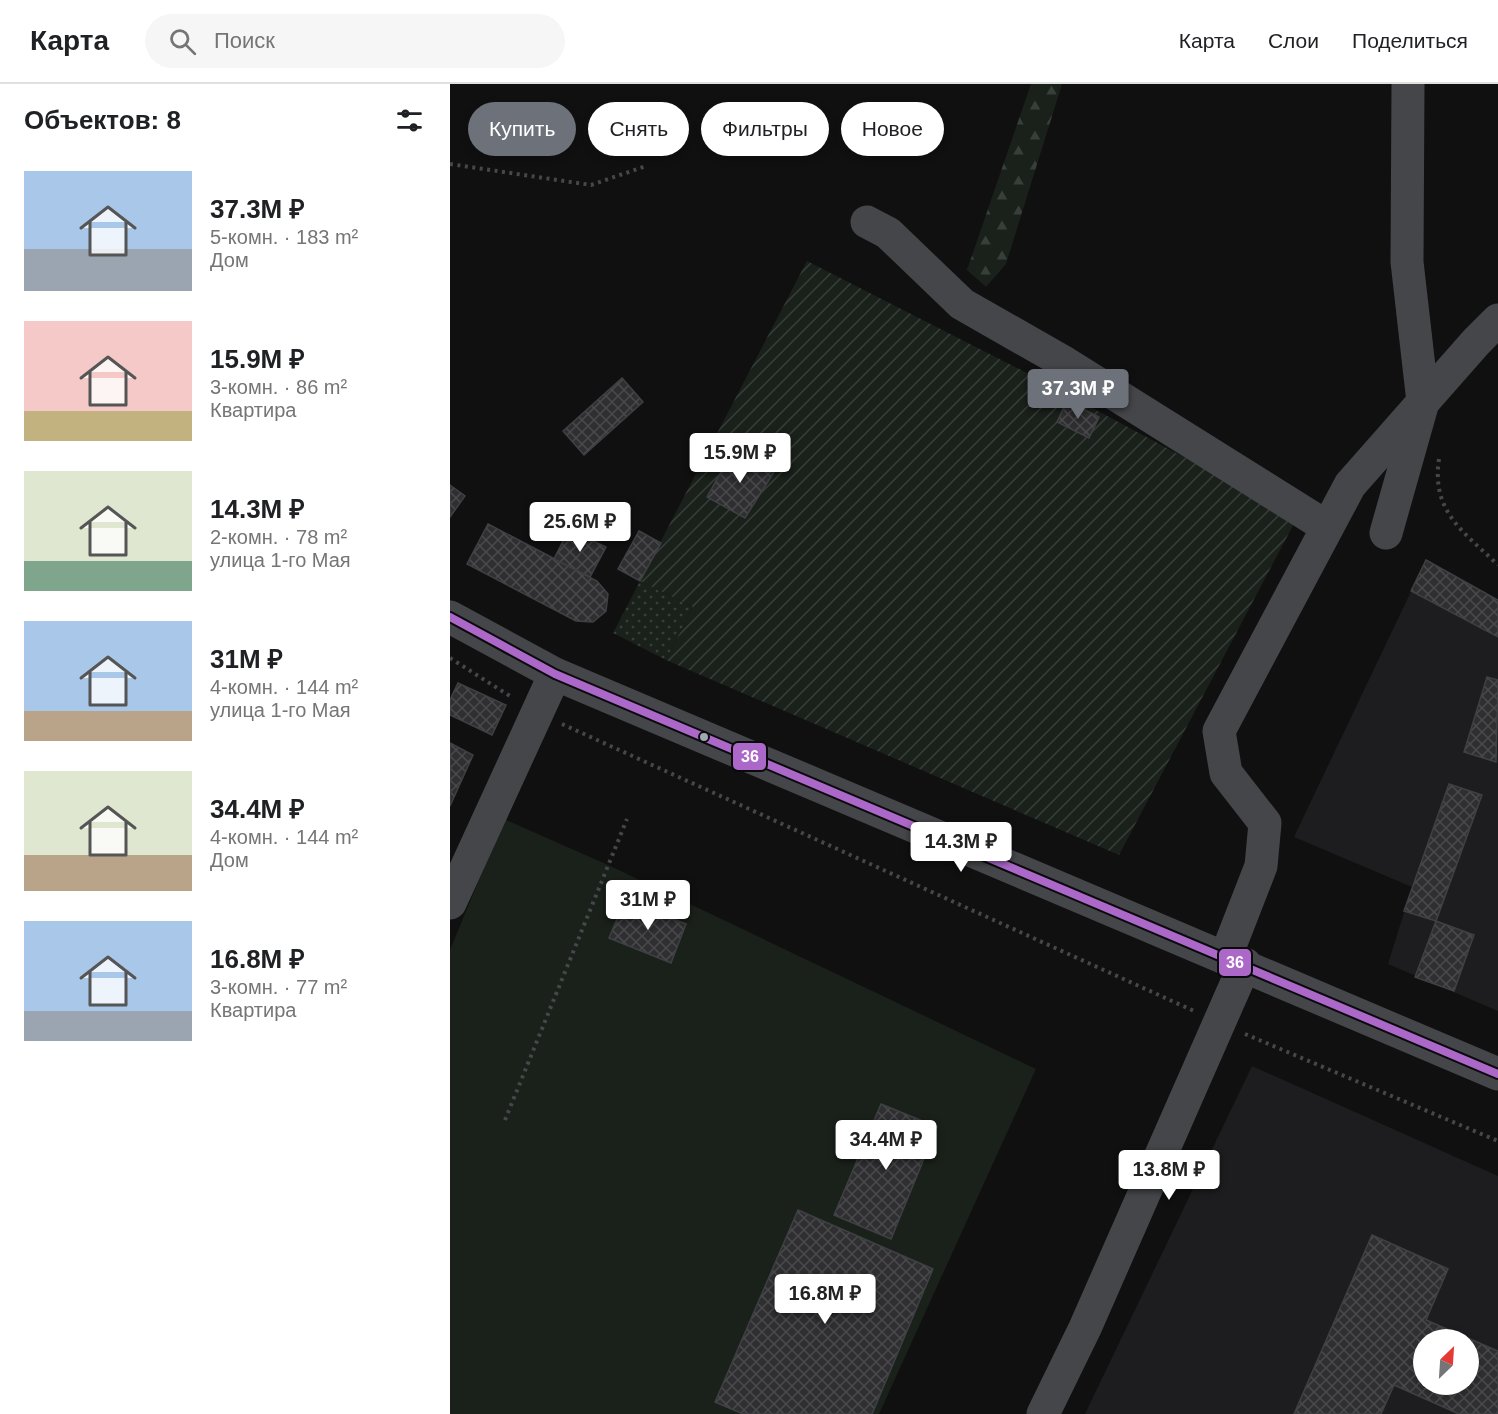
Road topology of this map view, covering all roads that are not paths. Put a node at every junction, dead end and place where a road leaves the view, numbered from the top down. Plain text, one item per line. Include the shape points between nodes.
1 (1405, 86) edge
2 (867, 222) dead end
3 (1498, 320) edge
4 (1423, 402) junction
5 (1327, 527) junction
6 (1386, 533) dead end
7 (450, 617) edge
8 (555, 674) junction
9 (451, 898) edge
10 (1236, 960) junction
11 (1498, 1074) edge
12 (1042, 1414) edge

1 - 4 street via 1407,262
2 - 5 street via 888,233 962,304 1062,361
3 - 4 street
4 - 5 street via 1350,484
4 - 6 street
5 - 10 street via 1219,731 1226,773 1265,823 1261,866
7 - 8 street
8 - 9 street
8 - 10 street
10 - 11 street
10 - 12 street via 1220,1023 1085,1328

